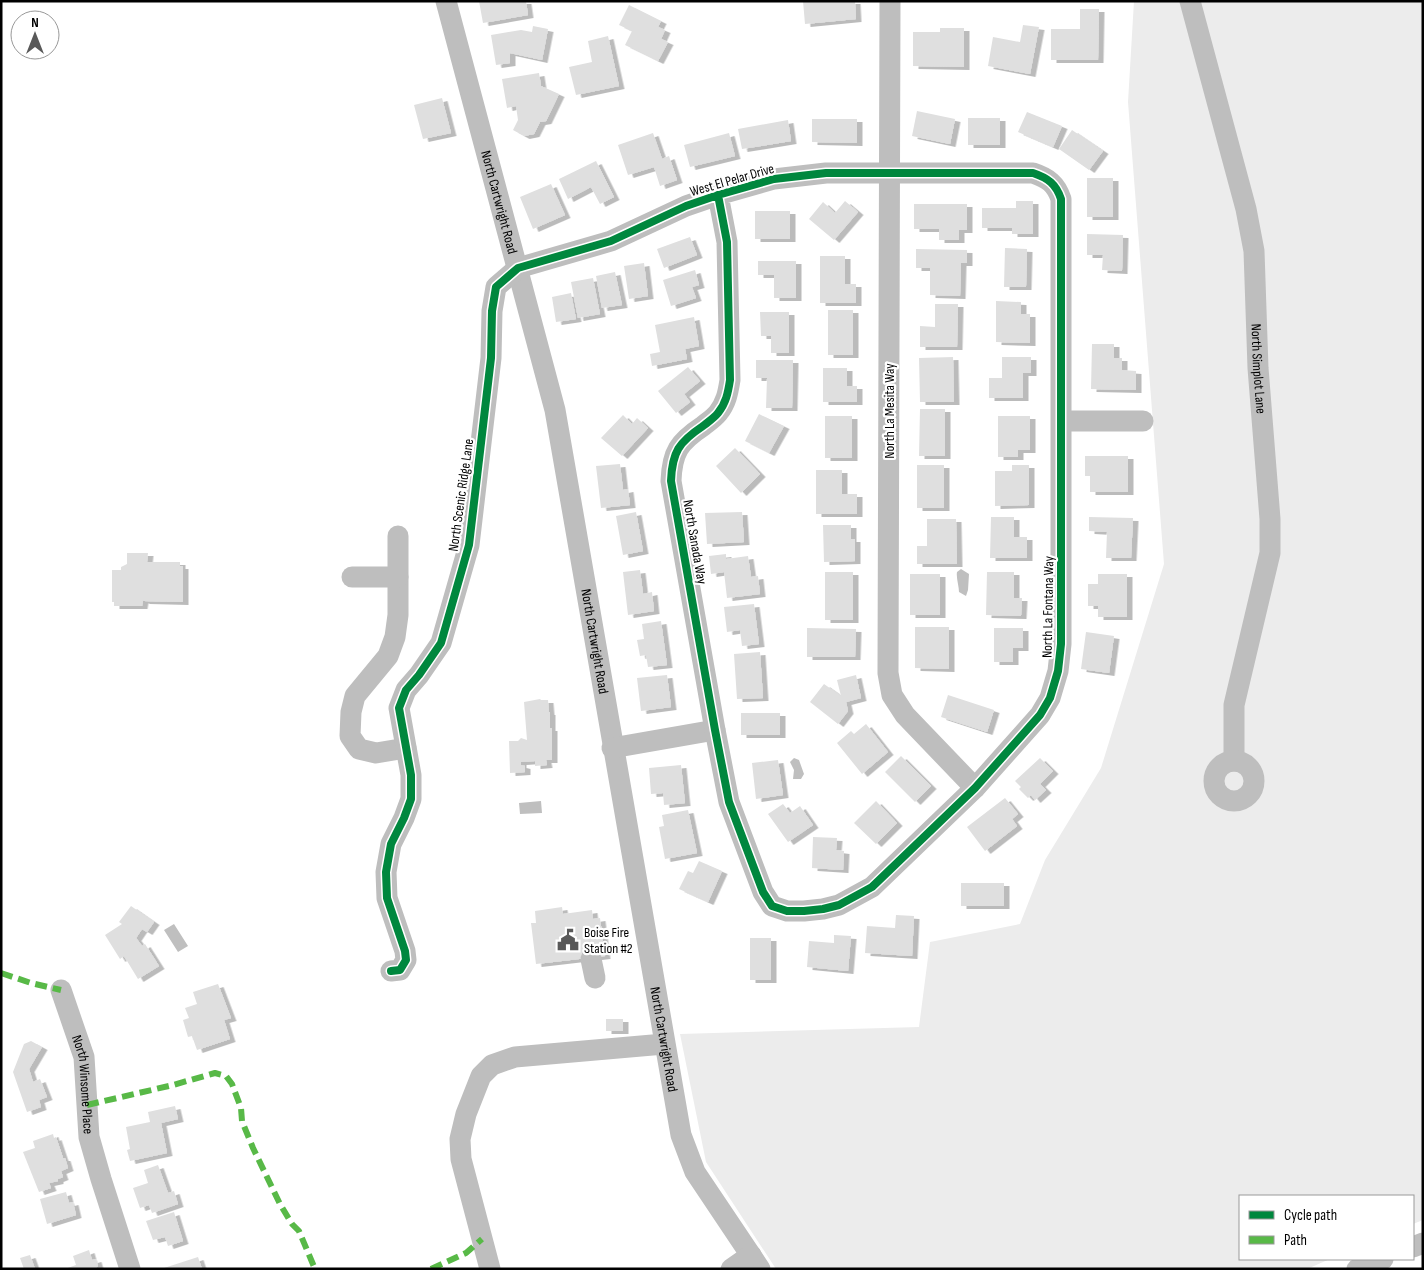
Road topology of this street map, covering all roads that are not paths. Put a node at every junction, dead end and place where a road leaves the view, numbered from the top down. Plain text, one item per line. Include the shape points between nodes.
1 (446, 1) edge
2 (902, 1) edge
3 (1190, 1) edge
4 (890, 2) edge
5 (891, 172) junction
6 (1052, 182) joint
7 (718, 195) junction
8 (518, 268) junction
9 (1143, 421) dead end
10 (1062, 422) junction
11 (398, 536) dead end
12 (352, 577) dead end
13 (398, 577) junction
14 (715, 730) junction
15 (406, 748) junction
16 (612, 748) junction
17 (1234, 761) dead end
18 (975, 788) junction
19 (772, 906) joint
20 (391, 971) dead end
21 (61, 990) dead end
22 (664, 1044) junction
23 (1380, 1260) edge
24 (755, 1262) edge
25 (130, 1269) edge
26 (490, 1269) edge
27 (731, 1269) edge
28 (1358, 1269) edge

1 - 8 street, North Cartwright Road
2 - 4 street
3 - 17 street, North Simplot Lane via 1254,251 1258,368 1270,519 1270,552 1234,705
4 - 5 street, North La Mesita Way
5 - 6 street, West El Pelar Drive via 1033,173
5 - 7 street, West El Pelar Drive via 826,173 774,179
5 - 18 street, North La Mesita Way via 888,673 892,695 905,715
6 - 10 street, North La Fontana Way via 1061,199
7 - 8 street, West El Pelar Drive via 686,206 611,241
7 - 14 street, North Sanada Way via 727,242 730,380 727,398 717,415 679,446 672,463 671,481
8 - 15 street, North Scenic Ridge Lane via 496,287 469,545 441,642 406,690 399,708
8 - 16 street, North Cartwright Road via 555,410
9 - 10 street
10 - 18 street, North La Fontana Way via 1061,644 1058,671 1050,698 1040,715
11 - 13 street
12 - 13 street
13 - 15 street via 395,637 388,656 355,696 350,736 359,748 376,753
14 - 16 street
14 - 19 street, North Sanada Way via 729,802 763,892
15 - 20 street, North Scenic Ridge Lane via 411,799 391,844 386,872 387,898 406,960 400,970
16 - 22 street, North Cartwright Road
18 - 19 street, North La Fontana Way via 872,887 857,897 839,905 804,911 787,911
21 - 25 street, North Winsome Place via 84,1058 89,1137
22 - 24 street, North Cartwright Road via 681,1135 695,1172
22 - 26 street via 515,1057 492,1065 481,1076 460,1139 461,1159
23 - 28 street
24 - 27 street

